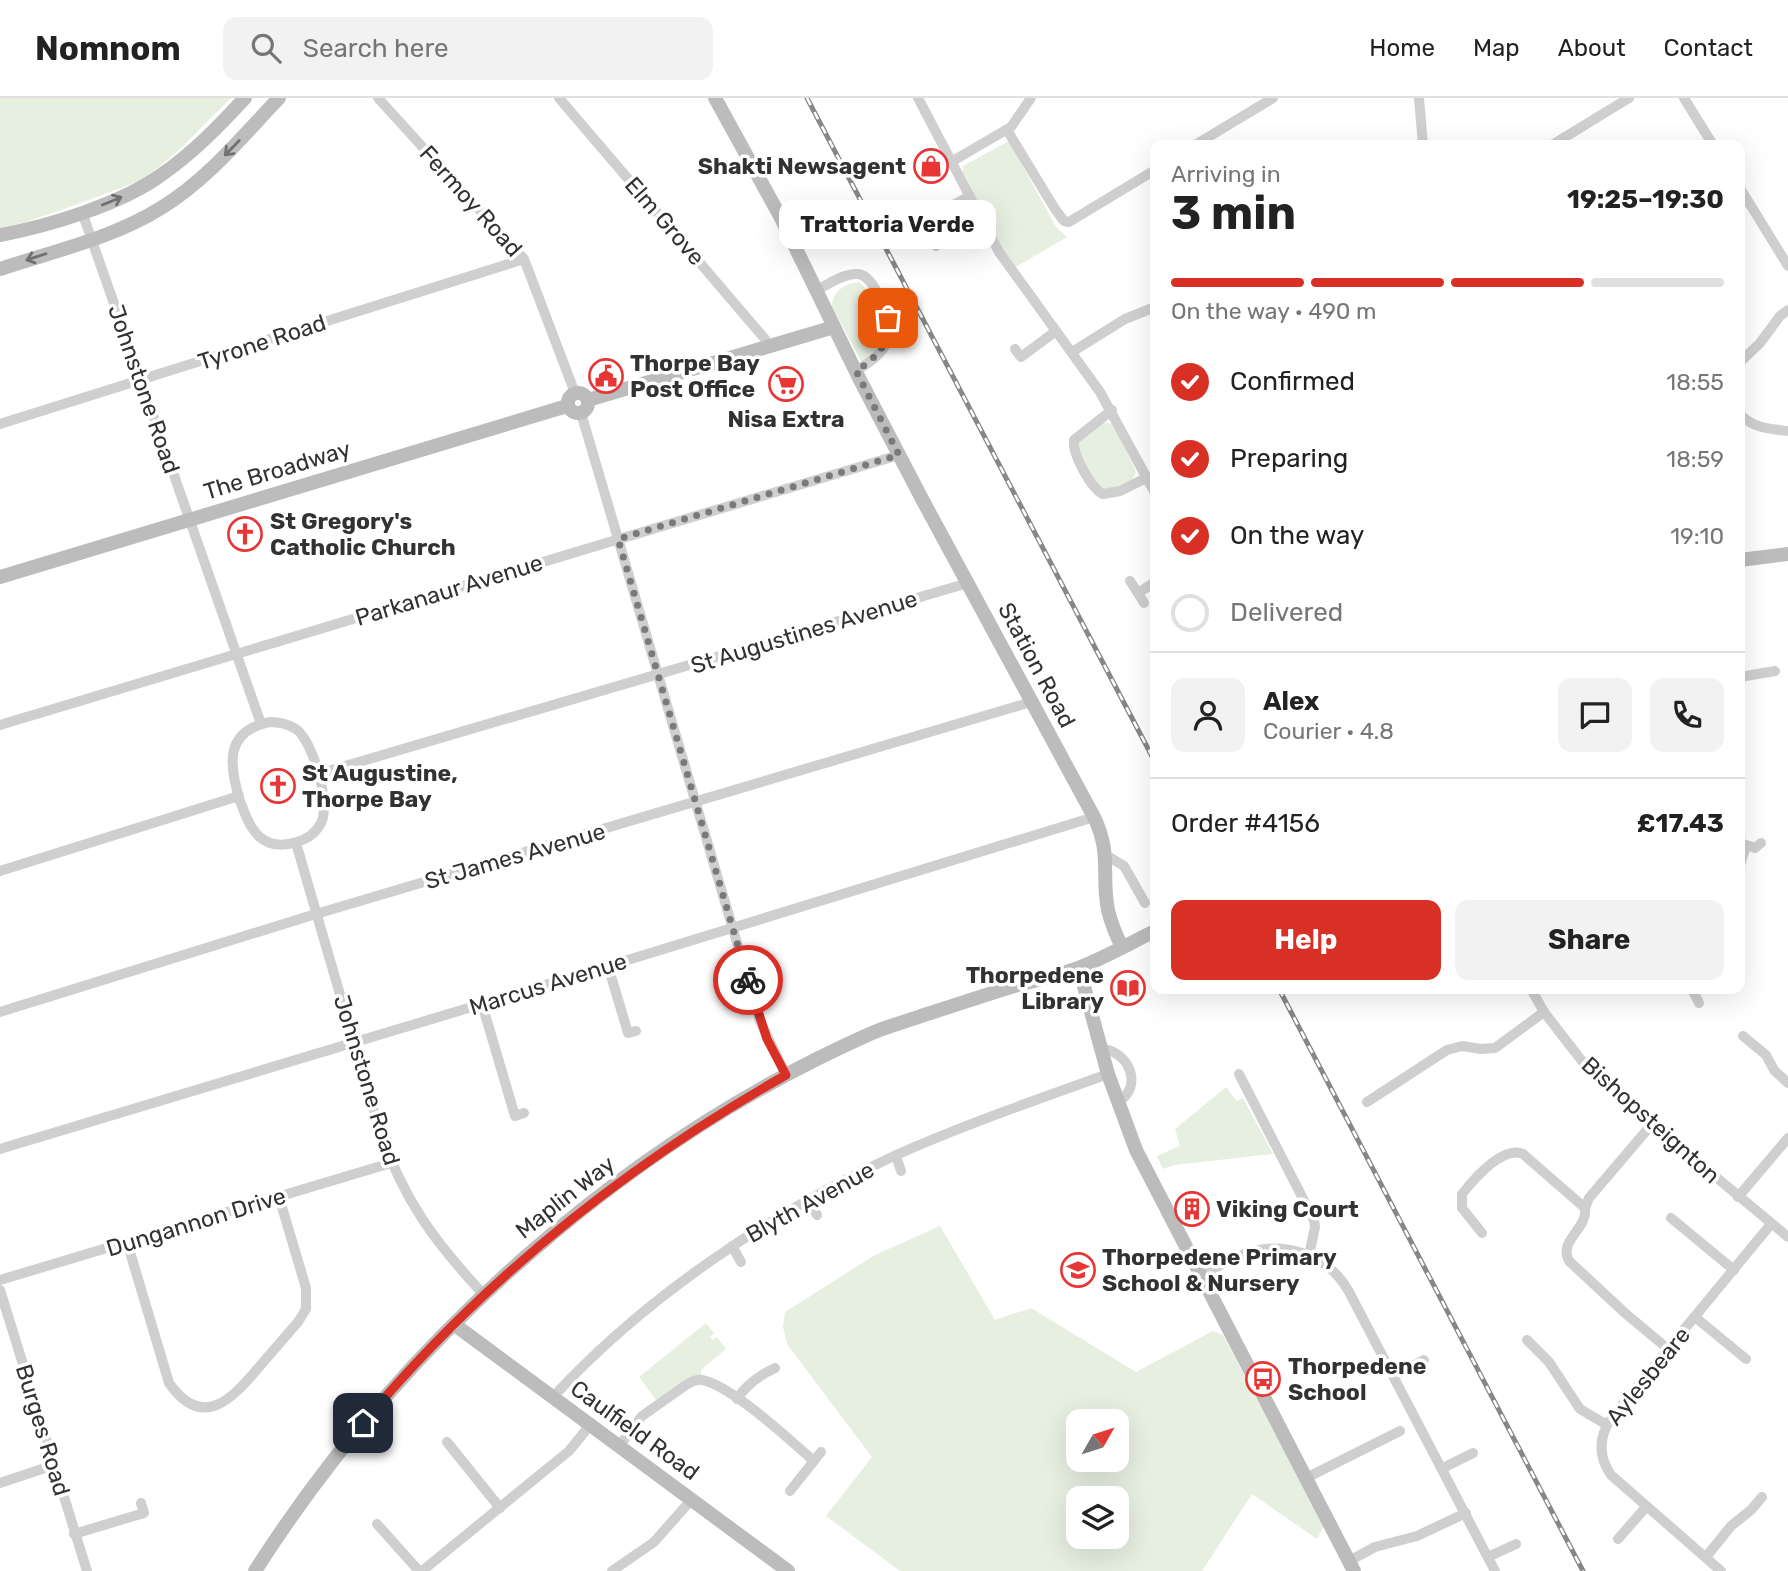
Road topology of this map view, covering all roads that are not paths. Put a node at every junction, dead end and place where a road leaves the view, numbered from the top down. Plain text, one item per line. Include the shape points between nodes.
1 (245, 98) edge
2 (279, 98) edge
3 (379, 98) edge
4 (559, 98) edge
5 (715, 98) edge
6 (918, 98) edge
7 (1031, 98) edge
8 (1273, 98) edge
9 (1419, 98) edge
10 (1629, 98) edge
11 (1684, 98) edge
12 (1007, 130) junction
13 (1203, 140) edge
14 (1423, 140) edge
15 (1569, 140) edge
16 (1710, 140) edge
17 (951, 162) junction
18 (1150, 173) edge
19 (970, 196) junction
20 (1745, 196) edge
21 (82, 212) junction
22 (903, 220) dead end
23 (921, 231) junction
24 (0, 235) edge
25 (92, 238) junction
26 (936, 246) dead end
27 (524, 259) junction
28 (1788, 266) edge
29 (0, 268) edge
30 (817, 290) junction
31 (1150, 309) edge
32 (1788, 310) edge
33 (834, 327) junction
34 (1056, 331) junction
35 (767, 346) junction
36 (1072, 352) junction
37 (1021, 357) dead end
38 (1745, 357) edge
39 (856, 371) junction
40 (141, 381) junction
41 (578, 403) junction
42 (1112, 410) junction
43 (1745, 418) edge
44 (0, 424) edge
45 (1788, 431) edge
46 (899, 455) junction
47 (1146, 478) junction
48 (1150, 485) edge
49 (190, 520) junction
50 (618, 539) junction
51 (1788, 554) edge
52 (1745, 558) edge
53 (0, 577) edge
54 (1130, 581) dead end
55 (968, 583) junction
56 (1150, 588) edge
57 (237, 653) junction
58 (1776, 671) dead end
59 (658, 676) junction
60 (1745, 676) edge
61 (1031, 702) junction
62 (261, 724) junction
63 (0, 725) edge
64 (318, 774) junction
65 (239, 796) junction
66 (695, 803) junction
67 (1094, 817) junction
68 (296, 842) junction
69 (1762, 843) dead end
70 (1745, 845) edge
71 (1106, 855) junction
72 (0, 871) edge
73 (1145, 903) dead end
74 (316, 914) junction
75 (732, 928) junction
76 (1150, 933) edge
77 (1122, 947) junction
78 (608, 966) junction
79 (1079, 968) junction
80 (1534, 994) edge
81 (1694, 994) edge
82 (1699, 1003) dead end
83 (482, 1004) junction
84 (0, 1012) edge
85 (1544, 1012) junction
86 (627, 1034) dead end
87 (1743, 1036) dead end
88 (355, 1043) junction
89 (1101, 1049) junction
90 (1108, 1073) junction
91 (1239, 1074) dead end
92 (786, 1075) junction
93 (1788, 1083) edge
94 (1118, 1102) junction
95 (1367, 1102) dead end
96 (514, 1116) dead end
97 (1653, 1124) junction
98 (1788, 1138) edge
99 (0, 1149) edge
100 (895, 1156) junction
101 (391, 1163) junction
102 (901, 1171) dead end
103 (279, 1197) junction
104 (1738, 1197) junction
105 (809, 1200) junction
106 (1585, 1208) junction
107 (817, 1215) dead end
108 (1671, 1218) dead end
109 (1771, 1224) junction
110 (1482, 1233) dead end
111 (1788, 1237) edge
112 (127, 1242) junction
113 (732, 1246) junction
114 (1309, 1255) junction
115 (741, 1262) dead end
116 (1734, 1269) junction
117 (1202, 1275) junction
118 (0, 1280) edge
119 (0, 1290) edge
120 (484, 1295) junction
121 (1695, 1317) junction
122 (455, 1325) junction
123 (1527, 1339) dead end
124 (1668, 1349) junction
125 (1746, 1359) dead end
126 (1424, 1360) dead end
127 (775, 1368) dead end
128 (1394, 1376) junction
129 (552, 1398) junction
130 (737, 1399) junction
131 (590, 1425) junction
132 (1607, 1425) junction
133 (1400, 1432) dead end
134 (447, 1442) dead end
135 (620, 1445) junction
136 (1474, 1453) dead end
137 (54, 1465) junction
138 (1443, 1468) junction
139 (1306, 1478) junction
140 (0, 1483) edge
141 (790, 1491) dead end
142 (1762, 1497) dead end
143 (692, 1499) junction
144 (1646, 1507) junction
145 (500, 1508) junction
146 (144, 1513) dead end
147 (1466, 1513) junction
148 (377, 1524) dead end
149 (74, 1534) junction
150 (1618, 1539) dead end
151 (1516, 1544) dead end
152 (1488, 1557) junction
153 (1706, 1557) junction
154 (1352, 1566) edge
155 (786, 1570) edge
156 (86, 1571) edge
157 (255, 1571) edge
158 (420, 1571) edge
159 (612, 1571) edge
160 (1495, 1571) edge
161 (1721, 1571) edge

21 -> 1 street via 160,176
2 -> 25 street via 219,162 178,197 144,218
3 - 27 street, Fermoy Road
4 - 35 street, Elm Grove
5 - 30 street, Station Road
6 - 17 street
7 - 12 street
8 - 13 street
9 - 14 street
10 - 15 street
11 - 16 street
12 - 17 street
12 - 18 street via 1060,217 1069,222
17 - 19 street
19 - 23 street via 933,216
19 - 34 street via 1003,259
20 - 28 street
21 - 24 street
21 - 25 street, Johnstone Road
22 - 23 street
23 - 26 street via 930,234
25 -> 29 street
25 - 40 street, Johnstone Road
27 - 40 street, Tyrone Road
27 - 41 street, Fermoy Road
30 - 33 street, Station Road
30 - 39 street via 845,276 863,275 884,307 888,340 874,359
31 - 36 street
32 - 38 street
33 - 35 street, The Broadway
33 - 39 street, Station Road
34 - 36 street
34 - 37 street
35 - 41 street, The Broadway
36 - 42 street
39 - 46 street, Station Road
40 - 44 street, Tyrone Road
40 - 49 street, Johnstone Road
41 - 49 street, The Broadway
41 - 50 street, Fermoy Road
42 - 47 street
42 - 47 street via 1074,440 1079,461 1094,488 1103,494
43 - 45 street via 1761,428
46 - 50 street, Parkanaur Avenue
46 - 55 street, Station Road
47 - 48 street
49 - 53 street, The Broadway
49 - 57 street, Johnstone Road
50 - 57 street, Parkanaur Avenue
50 - 59 street, Fermoy Road
51 - 52 street
54 - 56 street via 1141,598
55 - 59 street, St Augustines Avenue
55 - 61 street, Station Road
57 - 62 street, Johnstone Road
57 - 63 street, Parkanaur Avenue
58 - 60 street
59 - 64 street, St Augustines Avenue
59 - 66 street, Fermoy Road
61 - 66 street, St James Avenue
61 - 67 street, Station Road
62 - 64 street via 278,722 297,730
62 - 65 street via 246,731 235,745 232,761
64 - 68 street via 324,816 311,836
65 - 68 street via 252,829 262,839 279,845
65 - 72 street
66 - 74 street, St James Avenue
66 - 75 street, Fermoy Road
67 - 71 street, Station Road
67 - 75 street, Marcus Avenue
68 - 74 street, Johnstone Road
69 - 70 street via 1755,848
71 - 73 street via 1125,866
71 - 77 street, Station Road via 1108,911
74 - 84 street, St James Avenue
74 - 88 street, Johnstone Road
75 - 78 street, Marcus Avenue
75 - 92 street, Fermoy Road via 761,1021
76 - 77 street, Maplin Way
77 - 79 street, Maplin Way
78 - 83 street, Marcus Avenue
78 - 86 street
79 - 89 street
79 - 92 street, Maplin Way via 877,1031
80 - 85 street, Bishopsteignton
81 - 82 street
83 - 88 street, Marcus Avenue
83 - 96 street
85 - 95 street via 1494,1048 1462,1045 1447,1050
85 - 97 street, Bishopsteignton via 1582,1061
87 - 93 street
88 - 99 street, Marcus Avenue
88 - 101 street, Johnstone Road
89 - 90 street
89 - 94 street via 1115,1051 1126,1061 1131,1082 1125,1098
90 - 94 street
90 - 100 street, Blyth Avenue
91 - 114 street via 1242,1091 1314,1220
92 - 120 street, Maplin Way via 635,1170
94 - 117 street via 1136,1150
97 - 104 street, Bishopsteignton
97 - 106 street
98 - 104 street
100 - 102 street
100 - 105 street, Blyth Avenue
101 - 103 street, Dungannon Drive
101 - 120 street, Johnstone Road via 428,1231
103 - 112 street, Dungannon Drive
103 - 112 street via 306,1289 306,1309 237,1394 215,1406 190,1404 169,1383
104 - 109 street, Bishopsteignton
105 - 107 street
105 - 113 street, Blyth Avenue
106 - 110 street via 1523,1154 1508,1152 1462,1194 1462,1208
106 - 124 street via 1584,1223 1567,1245 1569,1261
108 - 116 street
109 - 111 street, Bishopsteignton
109 - 116 street, Aylesbeare
112 - 118 street, Dungannon Drive
113 - 115 street
113 - 129 street, Blyth Avenue via 639,1316
114 - 117 street via 1284,1249 1256,1251
114 - 128 street via 1324,1262 1343,1281
116 - 121 street, Aylesbeare
117 - 139 street
119 - 137 street, Burges Road
120 - 122 street, Maplin Way
121 - 124 street, Aylesbeare
121 - 125 street, Aylesbeare
122 - 129 street, Caulfield Road
122 - 157 street, Maplin Way via 352,1437
123 - 132 street via 1549,1362 1580,1409
124 - 132 street, Aylesbeare
126 - 128 street
127 - 130 street via 762,1371
128 - 138 street
129 - 131 street, Caulfield Road
130 - 135 street via 709,1382 694,1380 642,1416
130 - 141 street via 818,1456
131 - 135 street, Caulfield Road
131 - 145 street via 569,1451
132 - 144 street, Aylesbeare via 1601,1444 1605,1465
133 - 139 street
134 - 145 street
135 - 143 street, Caulfield Road
136 - 138 street
137 - 140 street
137 - 149 street, Burges Road
138 - 147 street
139 - 154 street
142 - 153 street
143 - 155 street, Caulfield Road
143 - 159 street via 654,1542
144 - 150 street
144 - 153 street, Aylesbeare
145 - 158 street
146 - 149 street
147 - 152 street
147 - 154 street via 1417,1536 1375,1548
148 - 158 street
149 - 156 street, Burges Road
151 - 152 street
152 - 160 street
153 - 161 street, Aylesbeare

